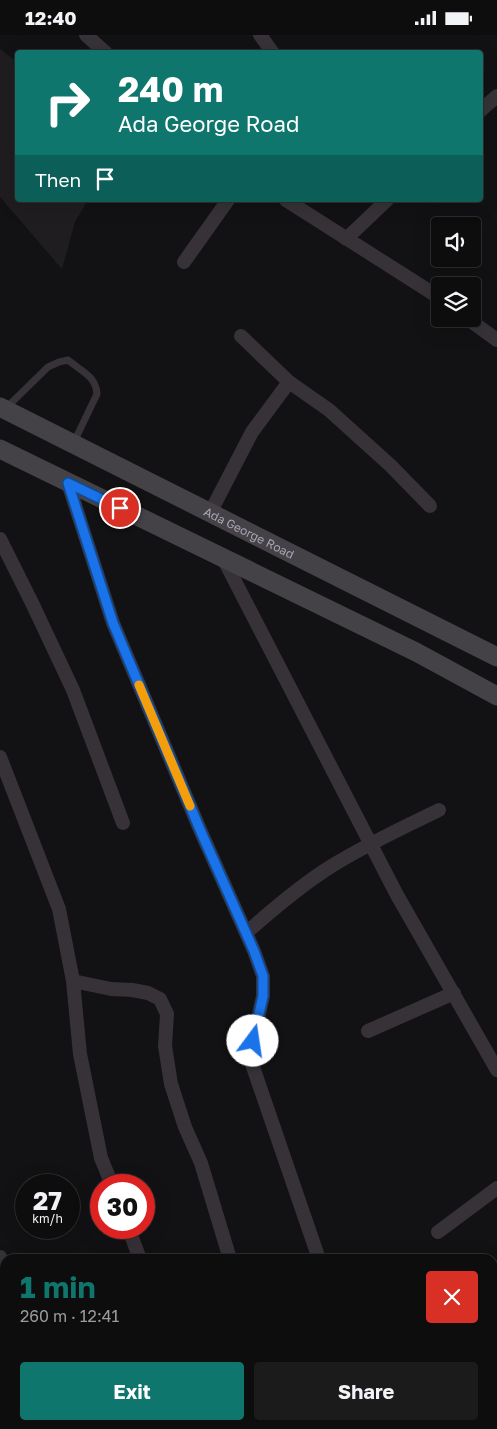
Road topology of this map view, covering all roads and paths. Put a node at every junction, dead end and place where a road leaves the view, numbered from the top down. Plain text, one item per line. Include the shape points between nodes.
1 (260, 35) edge
2 (92, 37) edge
3 (103, 50) edge
4 (271, 50) edge
5 (497, 96) edge
6 (483, 108) edge
7 (227, 202) edge
8 (289, 202) edge
9 (385, 202) edge
10 (346, 239) junction
11 (184, 262) dead end
12 (431, 293) edge
13 (479, 327) edge
14 (241, 336) dead end
15 (497, 340) edge
16 (290, 382) junction
17 (2, 408) edge
18 (73, 444) junction
19 (0, 449) edge
20 (68, 483) junction
21 (430, 506) dead end
22 (210, 513) junction
23 (0, 539) edge
24 (223, 558) junction
25 (497, 657) edge
26 (497, 696) edge
27 (0, 757) edge
28 (439, 810) dead end
29 (123, 823) dead end
30 (371, 843) junction
31 (246, 933) junction
32 (73, 981) junction
33 (454, 993) junction
34 (368, 1031) dead end
35 (497, 1070) edge
36 (108, 1174) edge
37 (497, 1188) edge
38 (438, 1232) dead end
39 (132, 1239) edge
40 (138, 1254) edge
41 (228, 1254) edge
42 (317, 1254) edge

1 - 4 street
2 - 3 street
5 - 6 street
7 - 11 street
8 - 10 street
9 - 10 street
10 - 12 street
13 - 15 street
14 - 16 street
16 - 21 street via 329,410 392,466
16 - 22 street via 252,432
17 - 18 main road, Ada George Road
17 - 18 lane via 48,367 68,360 94,379 96,387 96,394
18 - 22 main road, Ada George Road
19 - 20 main road
20 - 24 main road
20 - 31 street via 113,623
22 - 25 main road, Ada George Road
23 - 29 street via 73,690
24 - 26 main road via 416,652
24 - 30 street
27 - 32 street via 59,909
28 - 30 street
30 - 31 street via 293,893
30 - 33 street
31 - 42 street via 263,976 252,1065
32 - 36 street via 80,1054 101,1158
32 - 41 street via 140,991 160,999 167,1013 165,1046 171,1085 201,1163
33 - 34 street
33 - 35 street
37 - 38 street
39 - 40 street

